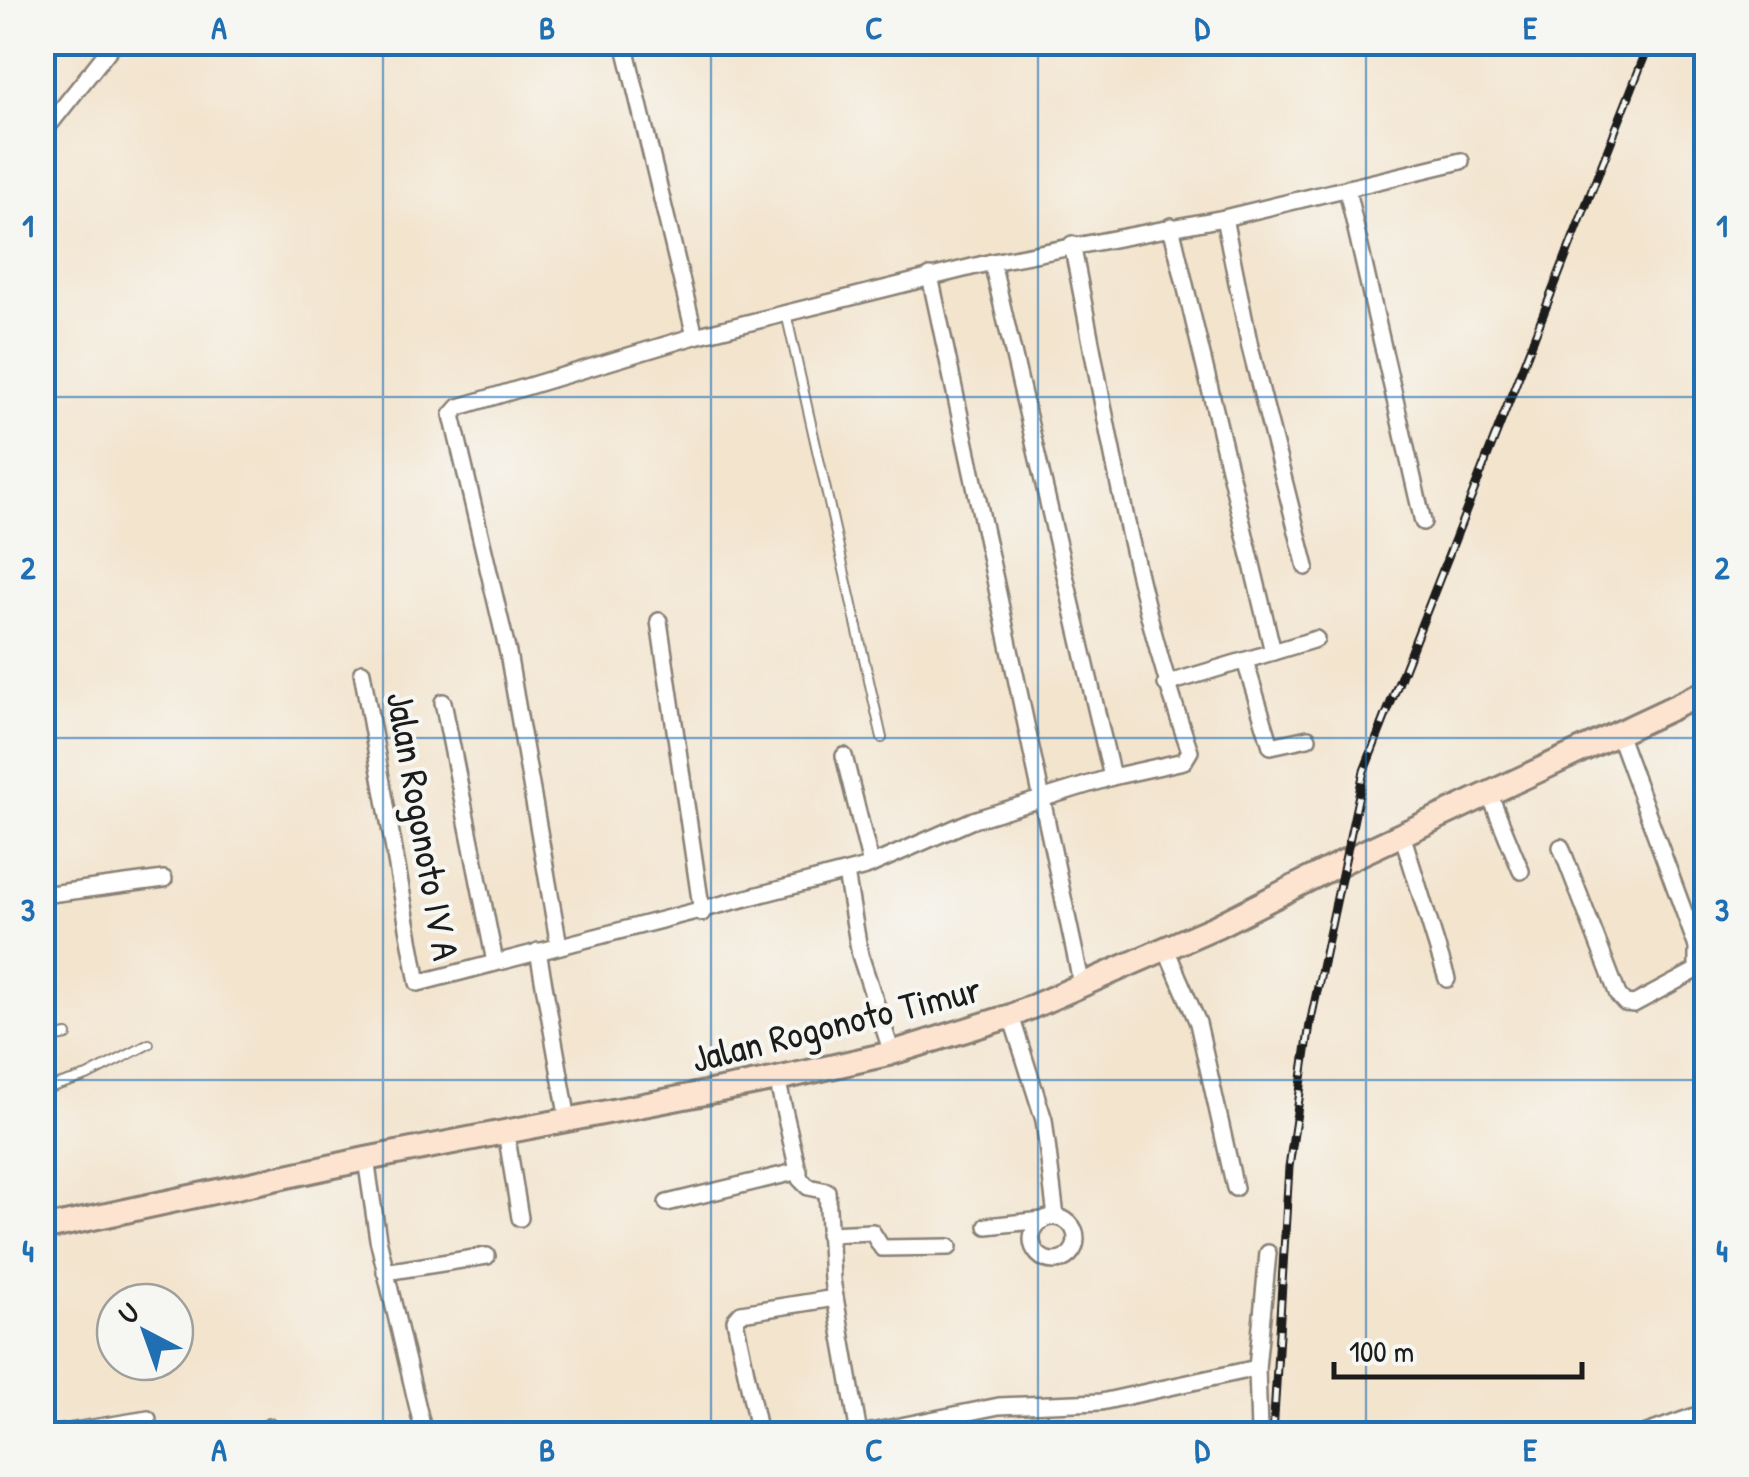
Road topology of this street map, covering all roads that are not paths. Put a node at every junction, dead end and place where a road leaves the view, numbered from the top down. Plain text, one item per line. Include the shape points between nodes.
1 (49, 42) edge
2 (115, 42) edge
3 (624, 42) edge
4 (42, 50) edge
5 (42, 134) edge
6 (1461, 161) dead end
7 (1347, 190) junction
8 (1224, 218) junction
9 (1171, 226) junction
10 (1072, 244) junction
11 (992, 262) junction
12 (930, 276) junction
13 (786, 313) junction
14 (695, 336) junction
15 (1423, 522) dead end
16 (1306, 567) dead end
17 (659, 621) dead end
18 (1316, 639) dead end
19 (1272, 652) junction
20 (1245, 662) junction
21 (362, 672) dead end
22 (1166, 684) junction
23 (1706, 692) edge
24 (444, 702) dead end
25 (1618, 732) junction
26 (882, 738) dead end
27 (1308, 738) dead end
28 (844, 756) dead end
29 (1112, 777) junction
30 (1489, 793) junction
31 (1041, 795) junction
32 (1402, 834) junction
33 (1561, 847) dead end
34 (871, 866) junction
35 (1520, 871) dead end
36 (846, 873) junction
37 (164, 880) dead end
38 (42, 895) edge
39 (702, 913) junction
40 (559, 946) junction
41 (1702, 946) edge
42 (1166, 949) junction
43 (538, 952) junction
44 (494, 962) junction
45 (1447, 979) dead end
46 (1082, 986) junction
47 (1011, 1016) junction
48 (66, 1035) dead end
49 (42, 1040) edge
50 (149, 1044) dead end
51 (892, 1053) junction
52 (776, 1079) junction
53 (42, 1090) edge
54 (568, 1120) junction
55 (506, 1132) junction
56 (366, 1159) junction
57 (798, 1172) junction
58 (1236, 1188) dead end
59 (666, 1203) dead end
60 (520, 1218) dead end
61 (987, 1226) dead end
62 (42, 1229) edge
63 (828, 1234) junction
64 (949, 1248) dead end
65 (1268, 1252) dead end
66 (487, 1256) dead end
67 (385, 1272) junction
68 (834, 1298) junction
69 (1257, 1368) junction
70 (1706, 1412) edge
71 (148, 1419) dead end
72 (1683, 1428) edge
73 (1258, 1432) edge
74 (56, 1434) edge
75 (424, 1434) edge
76 (759, 1434) edge
77 (860, 1434) edge
78 (1644, 1434) edge

1 - 4 street
2 - 5 street
3 - 14 street
6 - 7 street
7 - 8 street
7 - 15 street
8 - 9 street
8 - 16 street
9 - 10 street
9 - 19 street
10 - 11 street
10 - 22 street
11 - 12 street
11 - 29 street
12 - 13 street
12 - 31 street
13 - 14 street
13 - 26 lane
14 - 40 street via 459,407 452,416 508,652
17 - 39 street
18 - 19 street
19 - 20 street
20 - 22 street
20 - 27 street via 1271,746
21 - 44 street, Jalan Rogonoto IV A via 414,976 418,983
22 - 29 street via 1189,757
23 - 25 main road, Jalan Rogonoto Timur
24 - 44 street
25 - 30 main road, Jalan Rogonoto Timur
25 - 41 street
28 - 34 street
29 - 31 street
30 - 32 main road, Jalan Rogonoto Timur
30 - 35 street
31 - 34 street
31 - 46 street
32 - 42 main road, Jalan Rogonoto Timur
32 - 45 street
33 - 41 street via 1625,1003 1697,970
34 - 36 street
36 - 39 street
36 - 51 street via 860,954
37 - 38 street
39 - 40 street
40 - 43 street
42 - 46 main road, Jalan Rogonoto Timur
42 - 58 street via 1198,1023
43 - 44 street
43 - 54 street
46 - 47 main road, Jalan Rogonoto Timur
47 - 51 main road, Jalan Rogonoto Timur
47 - 61 street via 1044,1120 1049,1218
48 - 49 lane
50 - 53 lane via 88,1076
51 - 52 main road, Jalan Rogonoto Timur
52 - 54 main road, Jalan Rogonoto Timur
52 - 57 street
54 - 55 main road, Jalan Rogonoto Timur
55 - 56 main road, Jalan Rogonoto Timur
55 - 60 street
56 - 62 main road, Jalan Rogonoto Timur
56 - 67 street
57 - 59 street
57 - 63 street via 803,1184 827,1191
63 - 64 street via 872,1232 882,1248
63 - 68 street
65 - 69 street
66 - 67 street
67 - 75 street
68 - 76 street via 741,1313 735,1320
68 - 77 street
69 - 73 street
69 - 77 street via 1101,1402 999,1406
70 - 72 street
71 - 74 street
72 - 78 street

